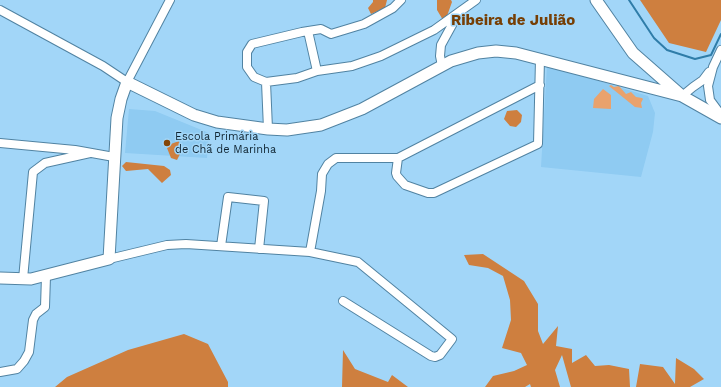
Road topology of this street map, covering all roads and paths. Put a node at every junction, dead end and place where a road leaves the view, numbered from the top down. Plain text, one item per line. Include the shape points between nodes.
1 (170, 0) edge
2 (401, 0) edge
3 (476, 0) edge
4 (596, 0) edge
5 (0, 10) edge
6 (460, 11) junction
7 (308, 31) junction
8 (721, 50) edge
9 (540, 59) junction
10 (442, 66) junction
11 (713, 66) junction
12 (317, 71) junction
13 (127, 82) junction
14 (266, 82) junction
15 (540, 85) junction
16 (682, 96) junction
17 (721, 117) edge
18 (268, 129) junction
19 (0, 143) edge
20 (90, 152) junction
21 (114, 157) junction
22 (398, 158) junction
23 (221, 246) junction
24 (259, 248) junction
25 (310, 252) junction
26 (109, 259) junction
27 (46, 276) junction
28 (0, 278) edge
29 (23, 279) junction
30 (343, 301) dead end
31 (0, 372) edge

1 - 13 street
2 - 7 street via 393,8 364,24 331,34 321,29
3 - 6 street
4 - 16 street via 633,53
5 - 13 street via 103,66
6 - 10 street via 441,45
6 - 12 street via 434,30 381,56 352,66
7 - 12 street
7 - 14 street via 252,44 247,52 246,67 254,77
8 - 11 street
9 - 10 street via 496,51 478,53
9 - 15 street
9 - 16 street
10 - 18 street via 362,109 321,126 287,130
11 - 16 street via 703,80
11 - 17 street via 708,86 710,100
12 - 14 street via 297,78
13 - 18 street via 194,115 217,122
13 - 21 street via 117,118
14 - 18 street
15 - 22 street
15 - 22 street via 538,144 434,193 405,185 396,173
16 - 17 street
19 - 20 street
20 - 21 street
20 - 29 street via 45,163 33,172
21 - 26 street
22 - 25 street via 336,158 328,164 322,174
23 - 24 street
23 - 24 street via 228,197 264,201
23 - 26 street via 167,245
24 - 25 street
25 - 30 street via 358,262 452,339 440,355 431,356
26 - 27 street
27 - 29 street
27 - 31 street via 45,307 33,320 29,352 17,368
28 - 29 street

